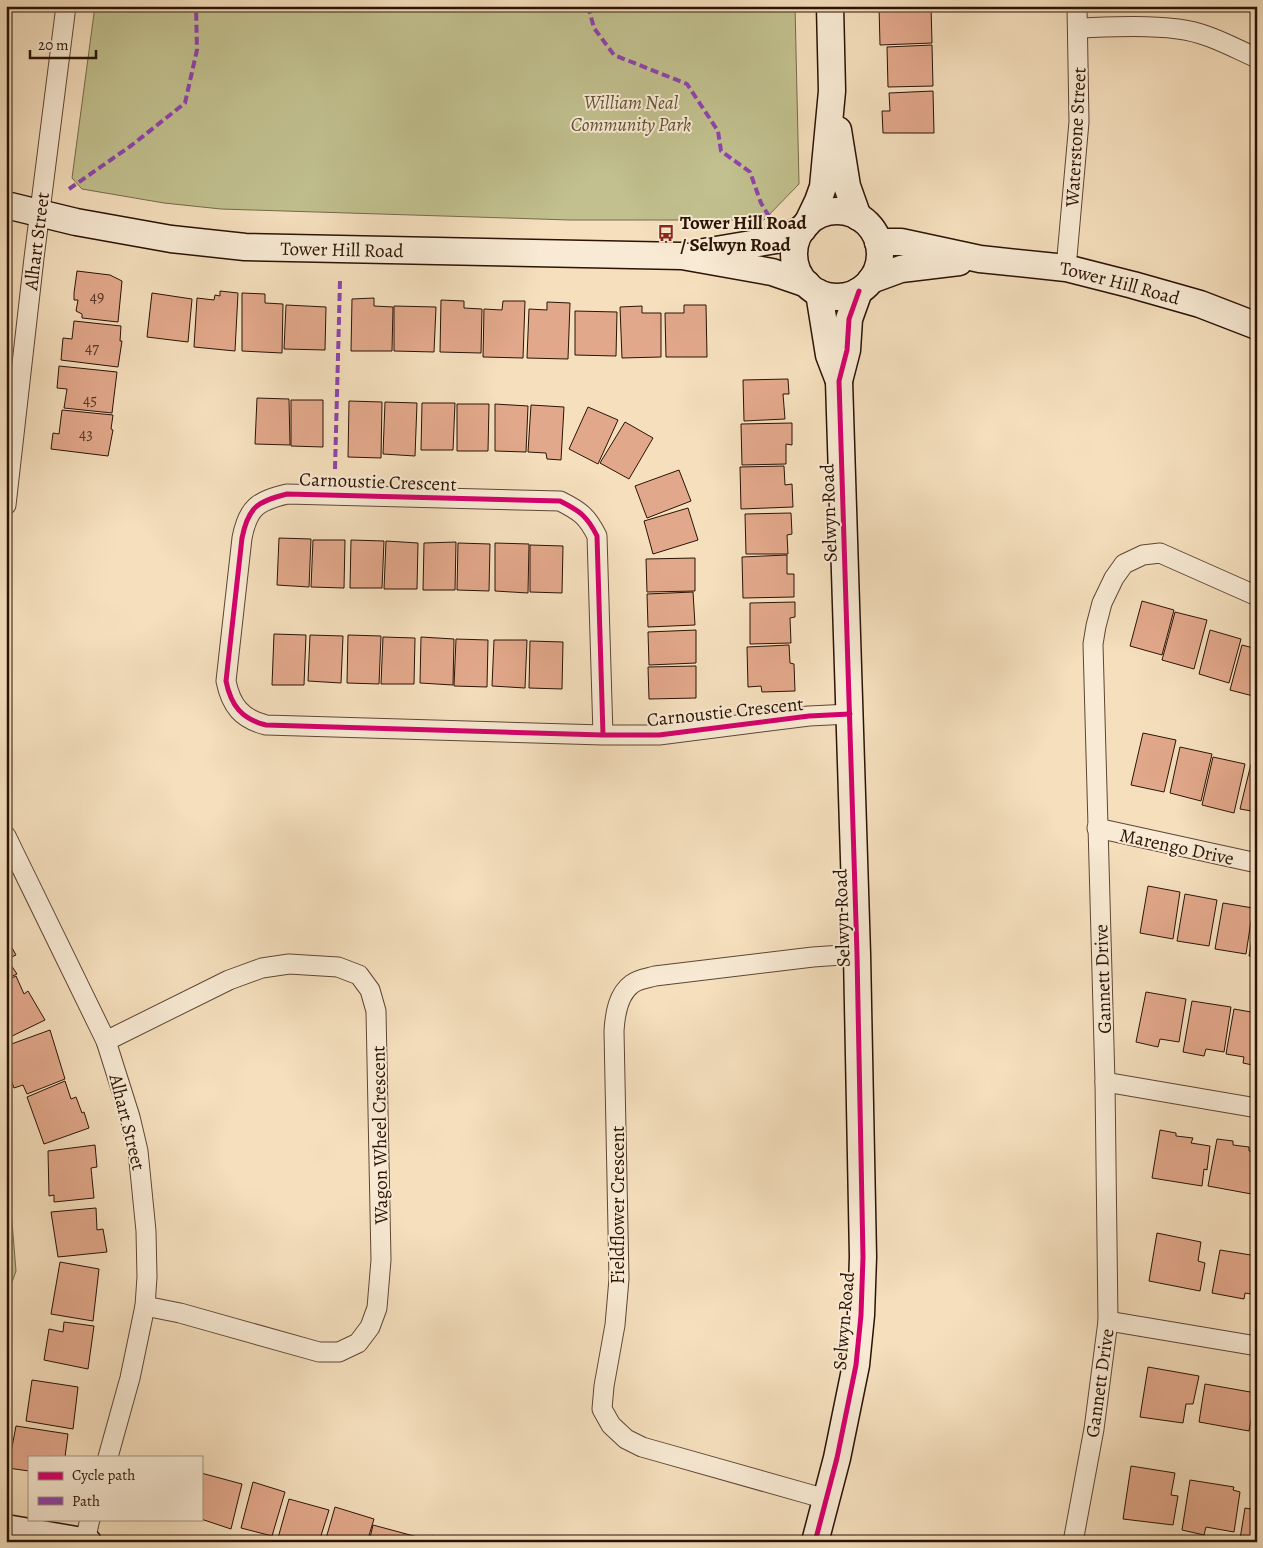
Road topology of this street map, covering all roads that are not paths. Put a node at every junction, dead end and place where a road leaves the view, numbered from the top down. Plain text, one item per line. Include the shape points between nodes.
1 (66, 6) edge
2 (830, 6) edge
3 (1077, 6) edge
4 (1078, 28) junction
5 (1257, 58) edge
6 (832, 92) junction
7 (6, 205) edge
8 (39, 213) junction
9 (858, 217) junction
10 (805, 226) junction
11 (878, 242) junction
12 (682, 256) junction
13 (980, 259) junction
14 (1066, 268) junction
15 (865, 286) junction
16 (813, 288) junction
17 (1257, 326) edge
18 (839, 381) junction
19 (9, 448) edge
20 (6, 505) edge
21 (1257, 596) edge
22 (850, 714) junction
23 (603, 735) junction
24 (1097, 828) junction
25 (6, 836) edge
26 (1257, 863) edge
27 (857, 954) junction
28 (106, 1041) junction
29 (1105, 1082) junction
30 (1257, 1108) edge
31 (145, 1306) junction
32 (1108, 1321) junction
33 (1257, 1346) edge
34 (108, 1456) edge
35 (826, 1500) junction
36 (6, 1528) edge
37 (88, 1534) edge
38 (815, 1542) edge
39 (1073, 1542) edge

1 - 8 street, Alhart Street
2 - 6 street
3 - 4 street, Waterstone Street
4 - 5 street via 1179,29 1211,37
4 - 14 street, Waterstone Street via 1078,122
6 - 9 street via 847,186
6 - 10 street via 823,187
7 - 8 street, Tower Hill Road
8 - 12 street, Tower Hill Road via 171,239 245,247
8 - 19 street, Alhart Street
9 - 10 street via 832,212
9 - 11 street via 874,232
10 - 12 street, Tower Hill Road via 776,240
10 - 16 street via 794,251 798,269
11 - 13 street, Tower Hill Road via 901,242
11 - 15 street via 878,269
12 - 16 street, Tower Hill Road via 772,272
13 - 14 street, Tower Hill Road
13 - 15 street, Tower Hill Road via 901,269
14 - 17 street, Tower Hill Road via 1200,304
15 - 16 street via 840,297
15 - 18 street, Selwyn Road via 849,319 847,350
16 - 18 street, Selwyn Road via 829,355
18 - 22 street, Selwyn Road
19 - 20 street, Alhart Street
21 - 24 street, Gannett Drive via 1160,553 1124,564 1114,578 1102,602 1093,644
22 - 23 street, Carnoustie Crescent via 659,735
22 - 27 street, Selwyn Road
23 - 23 street, Carnoustie Crescent via 597,536 580,511 560,501 287,494 267,499 245,521 226,681 229,694 241,714 253,722 266,725
24 - 26 street, Marengo Drive
24 - 29 street, Gannett Drive
25 - 28 street, Alhart Street
27 - 35 street, Selwyn Road via 863,1198 861,1315 856,1365
27 - 35 street, Fieldflower Crescent via 655,976 633,983 625,992 617,1009 614,1030 619,1279 602,1409 611,1425 626,1439 642,1447
28 - 31 street, Alhart Street via 138,1151 146,1231
28 - 31 street, Wagon Wheel Crescent via 229,980 262,968 289,964 338,967 359,975 370,990 376,1011 381,1260 377,1308 370,1327 358,1343 339,1352 319,1352
29 - 30 street
29 - 32 street, Gannett Drive
31 - 34 street, Alhart Street via 130,1378
32 - 33 street
32 - 39 street, Gannett Drive via 1094,1429
35 - 38 street, Selwyn Road
36 - 37 street

